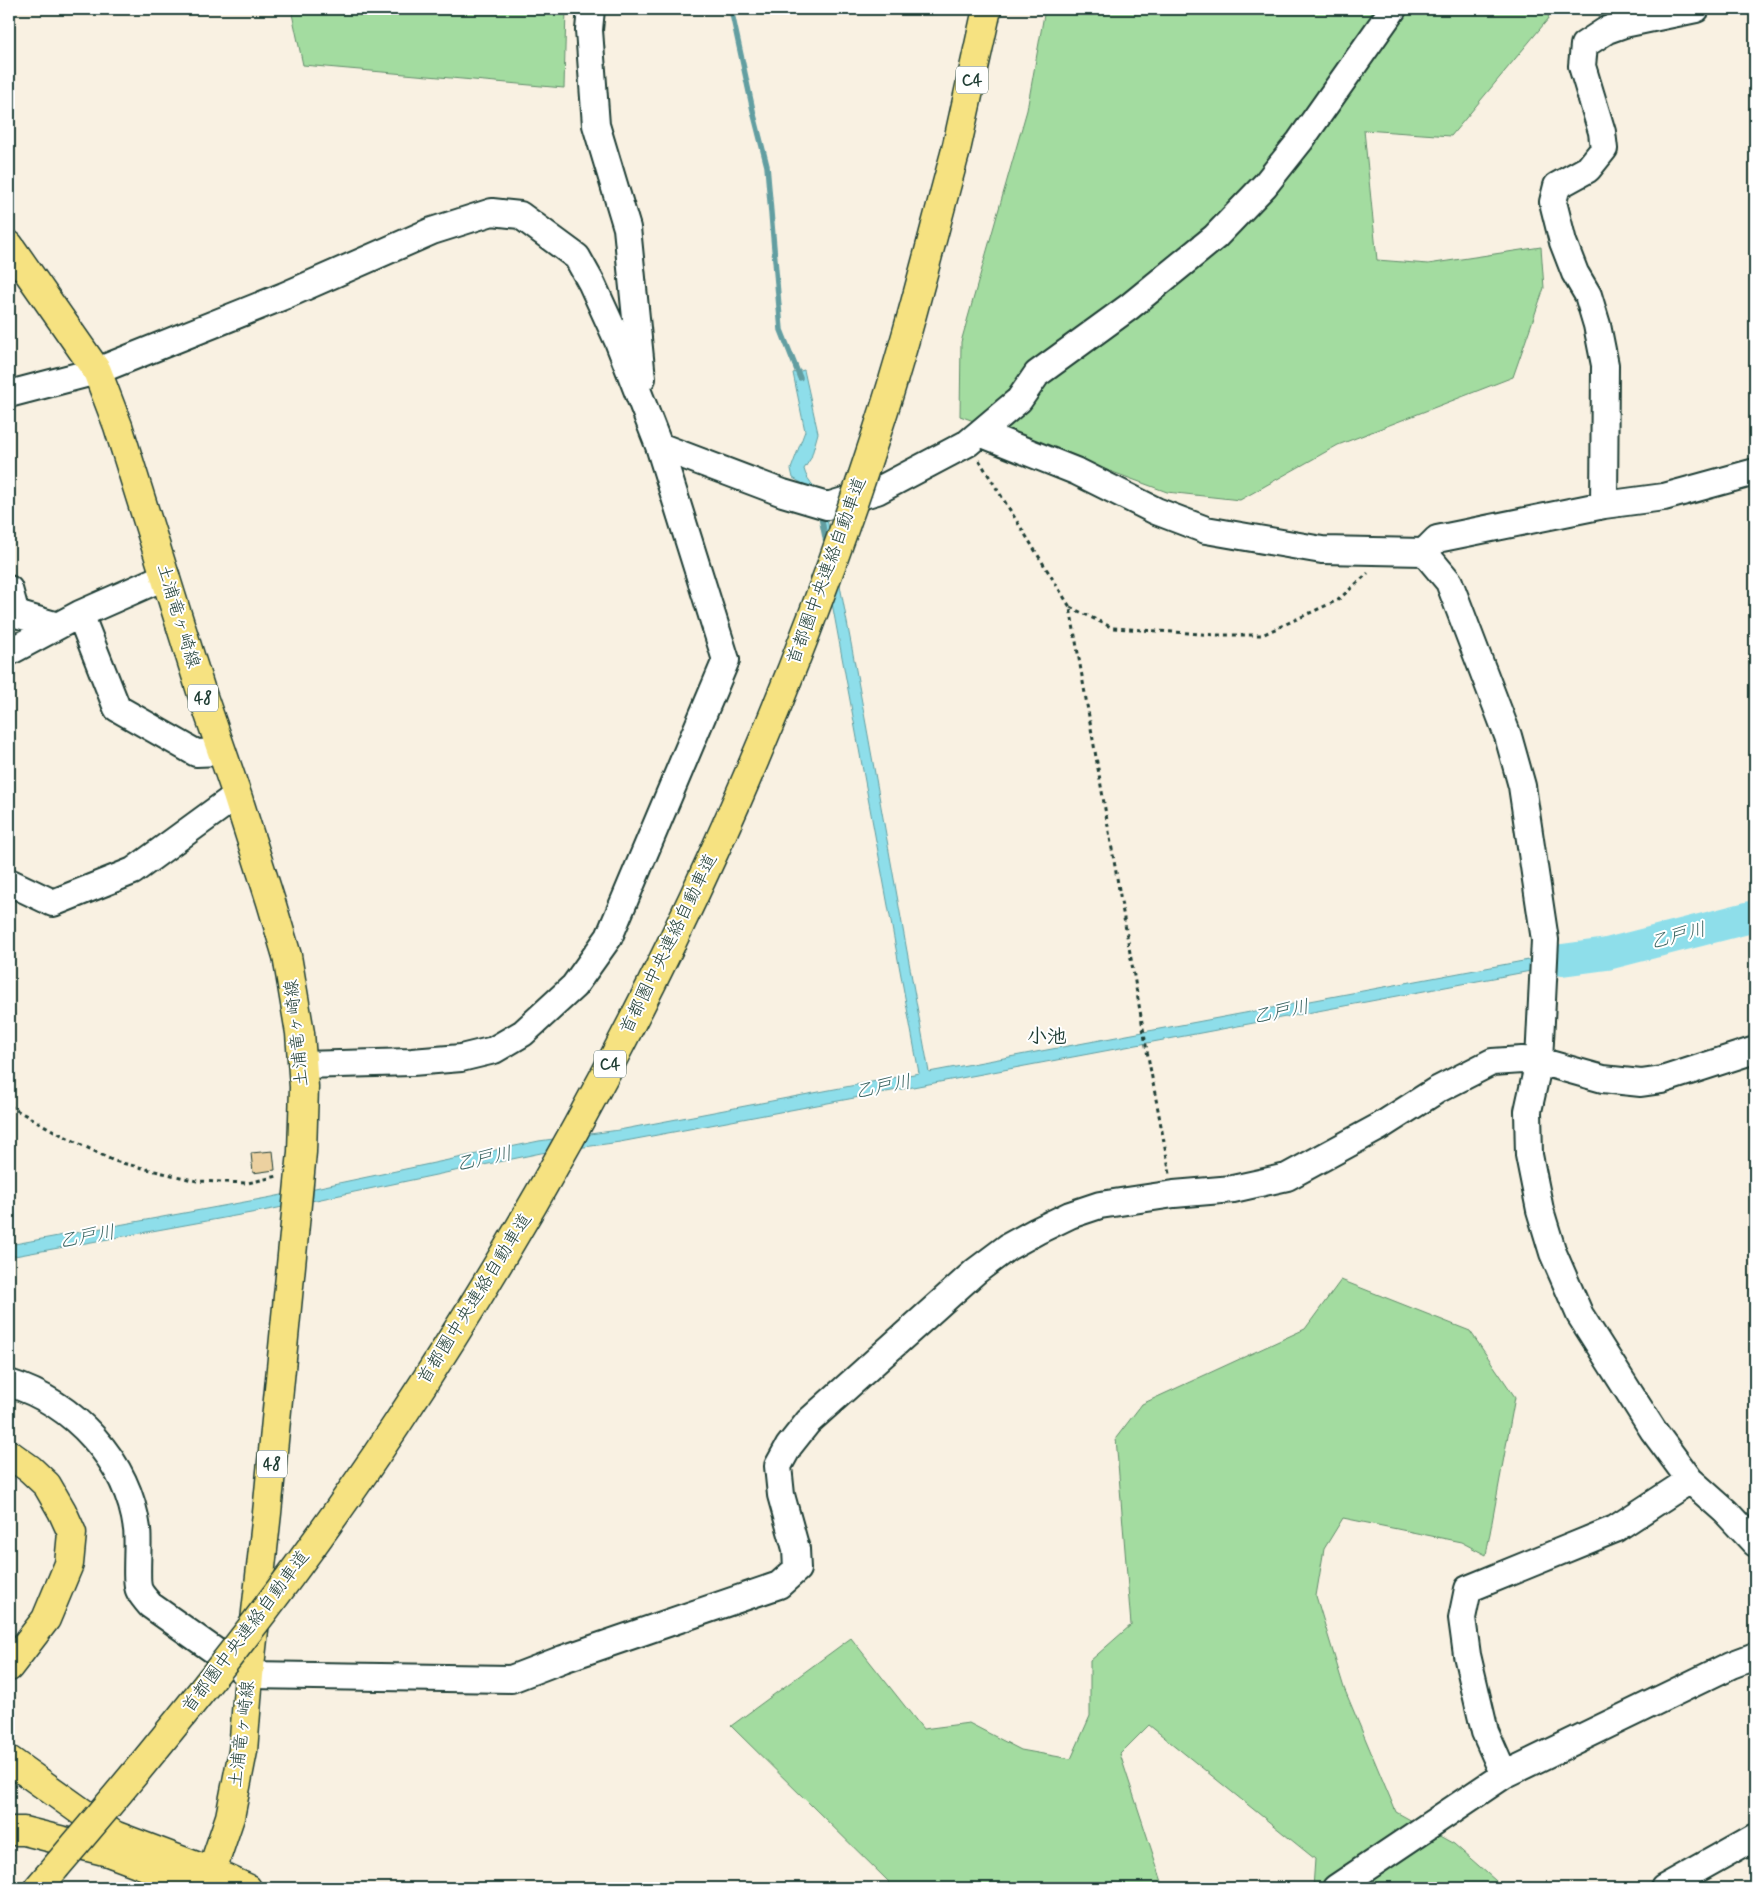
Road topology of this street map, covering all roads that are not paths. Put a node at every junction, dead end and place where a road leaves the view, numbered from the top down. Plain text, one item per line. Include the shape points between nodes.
1 (591, 9) edge
2 (987, 9) edge
3 (1393, 9) edge
4 (1696, 9) edge
5 (9, 245) edge
6 (97, 371) junction
7 (9, 394) edge
8 (645, 409) junction
9 (974, 438) junction
10 (659, 446) junction
11 (1755, 472) edge
12 (1604, 505) junction
13 (1424, 552) junction
14 (166, 576) junction
15 (9, 589) edge
16 (69, 620) junction
17 (9, 652) edge
18 (221, 752) junction
19 (237, 795) junction
20 (9, 882) edge
21 (1755, 1050) edge
22 (1539, 1061) junction
23 (303, 1065) junction
24 (9, 1383) edge
25 (9, 1454) edge
26 (1690, 1480) junction
27 (1755, 1543) edge
28 (1755, 1656) edge
29 (9, 1667) edge
30 (249, 1675) junction
31 (9, 1760) edge
32 (1504, 1775) junction
33 (9, 1831) edge
34 (1755, 1837) edge
35 (205, 1883) edge
36 (38, 1888) edge
37 (247, 1888) edge
38 (1336, 1888) edge
39 (1664, 1888) edge

1 - 8 street via 589,30 596,125 628,228
2 - 36 main road, 首都圏中央連絡自動車道 / C4, bridge via 956,150 877,433 808,627 727,822 628,1031 554,1170 472,1308 396,1426 241,1642 135,1775
3 - 9 street via 1266,185 1215,237 1037,374 1019,400
4 - 12 street via 1624,24 1606,30 1584,45 1582,66 1604,149 1588,169 1557,186 1553,202 1563,242 1588,295 1604,365
5 - 6 main road, 土浦竜ヶ崎線 / 48
6 - 7 street
6 - 8 street via 284,296 432,231 492,212 520,215 577,257 614,332
6 - 14 main road, 土浦竜ヶ崎線 / 48
8 - 10 street
9 - 10 street via 877,492 827,506 783,493
9 - 13 street via 1078,472 1156,511 1206,530 1322,550
10 - 23 street via 726,660 609,937 574,986 523,1033 494,1050 441,1060
11 - 12 street via 1664,497
12 - 13 street via 1437,539
13 - 22 street via 1449,582 1508,736 1522,786 1545,940
14 - 16 street
14 - 18 main road, 土浦竜ヶ崎線 / 48
15 - 16 street via 16,614
16 - 17 street
16 - 18 street via 117,708 196,753
18 - 19 main road, 土浦竜ヶ崎線 / 48
19 - 20 street via 133,871 53,903
19 - 23 main road, 土浦竜ヶ崎線 / 48 via 288,956
21 - 22 street via 1662,1080 1641,1083 1603,1079
22 - 26 street via 1528,1111 1529,1155 1553,1253 1580,1315
22 - 30 street via 1492,1062 1287,1177 1233,1189 1100,1205 1037,1231 1008,1247 976,1271 808,1422 789,1446 778,1466 797,1569 779,1585 511,1679
23 - 30 main road, 土浦竜ヶ崎線 / 48 via 304,1112 296,1212
24 - 30 street via 64,1410 80,1422 122,1477 138,1530 138,1589 150,1605
25 - 29 main road via 47,1485 72,1533 69,1564 46,1619
26 - 27 street
26 - 32 street via 1615,1529 1468,1589 1462,1618 1467,1655 1485,1732
28 - 32 street
30 - 35 main road, 土浦竜ヶ崎線 / 48 via 243,1751 230,1817
31 - 35 main road via 114,1835
32 - 38 street
33 - 35 main road via 24,1831 108,1852
34 - 39 street
35 - 37 main road

